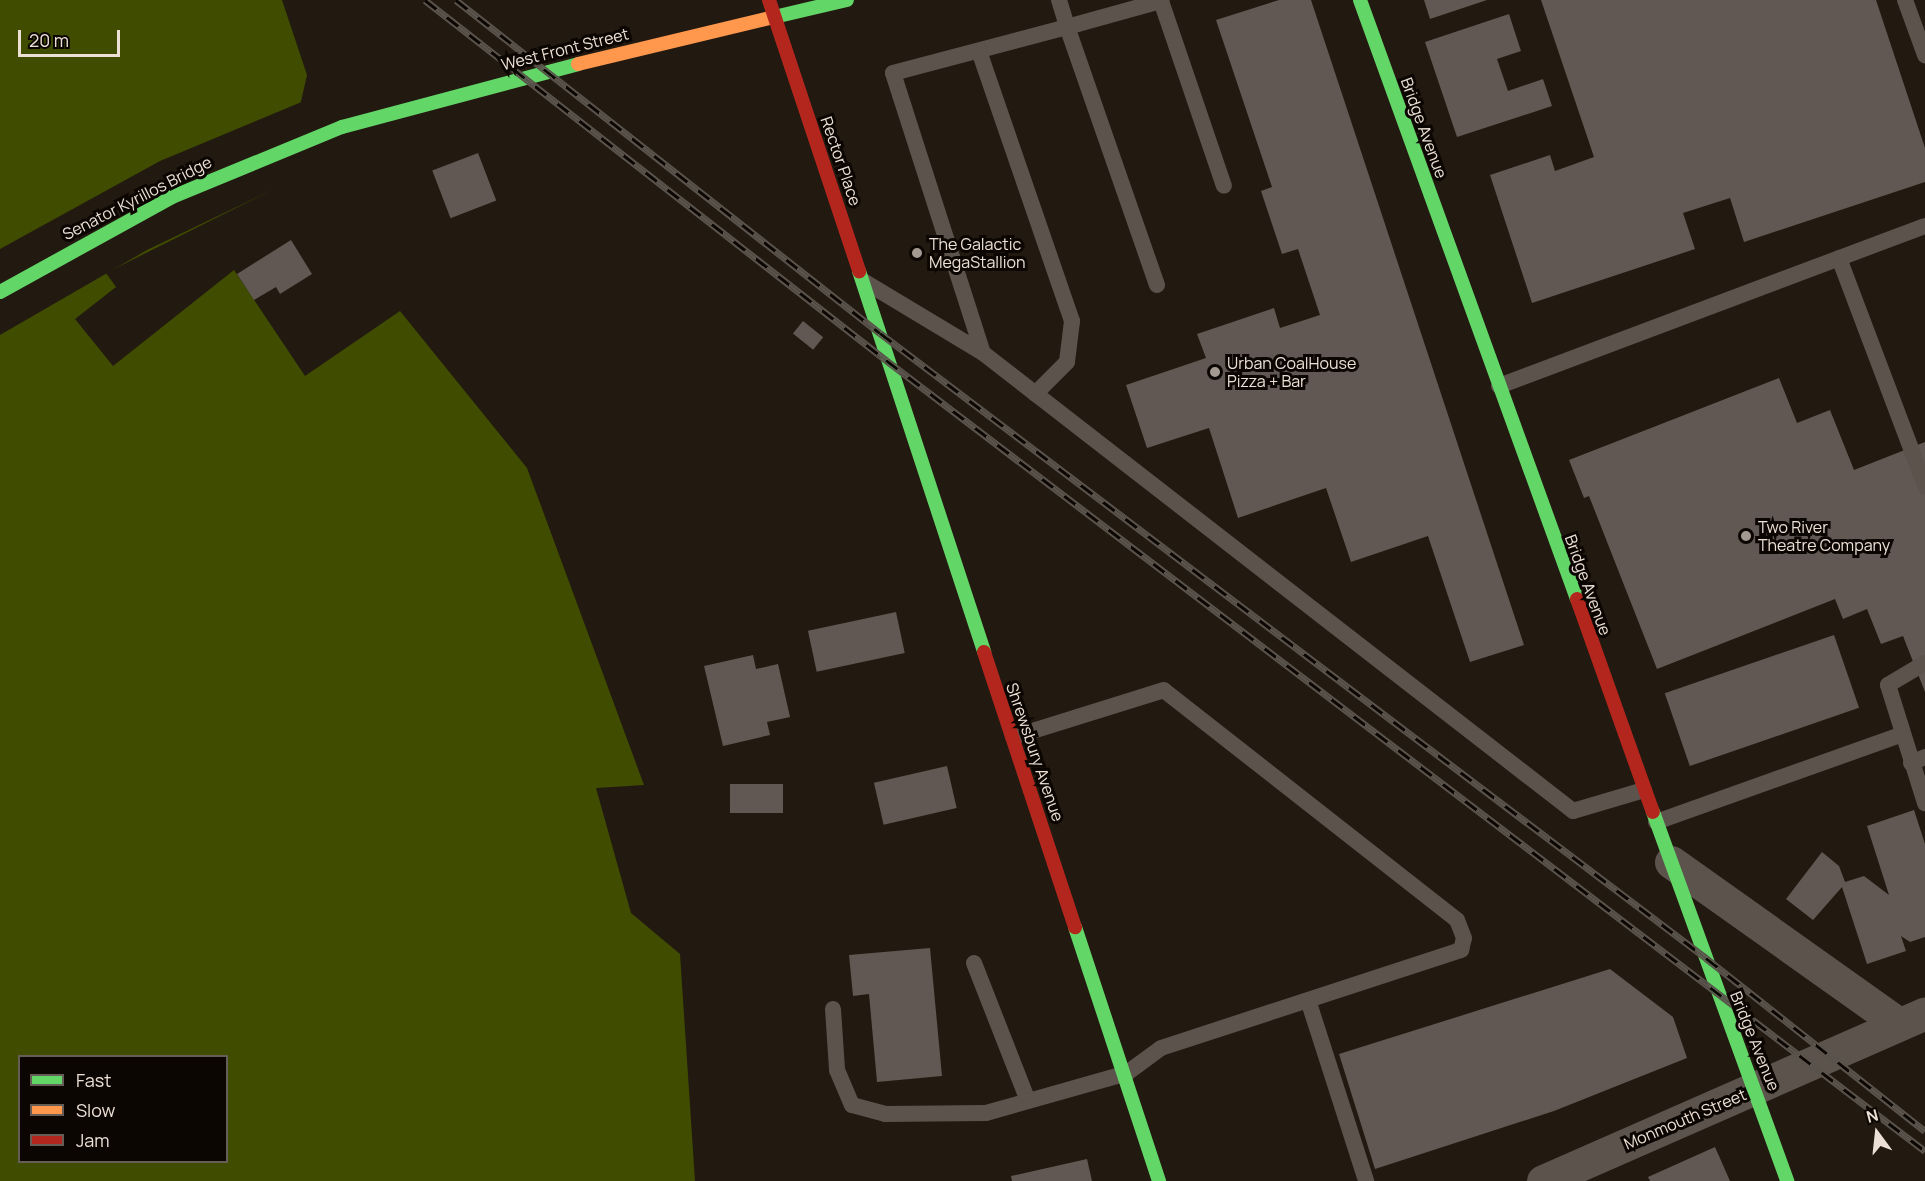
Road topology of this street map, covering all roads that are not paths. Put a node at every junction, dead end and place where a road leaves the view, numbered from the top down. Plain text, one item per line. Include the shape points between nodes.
1 (769, 0) edge
2 (847, 0) edge
3 (1059, 0) edge
4 (1360, 0) edge
5 (1905, 0) edge
6 (774, 16) junction
7 (1066, 27) junction
8 (979, 51) junction
9 (1925, 55) edge
10 (294, 144) joint
11 (1224, 186) dead end
12 (1925, 226) edge
13 (1839, 258) junction
14 (865, 282) junction
15 (1157, 285) dead end
16 (0, 292) edge
17 (880, 333) joint
18 (983, 353) junction
19 (1499, 386) junction
20 (1035, 394) junction
21 (1925, 486) edge
22 (1925, 663) edge
23 (1901, 735) junction
24 (1013, 737) junction
25 (1918, 760) edge
26 (1644, 789) junction
27 (1925, 803) edge
28 (1656, 822) junction
29 (1671, 862) junction
30 (974, 963) dead end
31 (1309, 1003) junction
32 (833, 1009) dead end
33 (1912, 1019) edge
34 (1127, 1073) junction
35 (1757, 1088) junction
36 (1028, 1101) junction
37 (1360, 1179) edge
38 (1159, 1181) edge
39 (1543, 1181) edge
40 (1787, 1181) edge

1 - 6 main road, Rector Place
2 - 6 main road, West Front Street
3 - 7 lane
4 - 19 main road, Bridge Avenue
5 - 9 lane
6 - 10 main road, West Front Street via 461,92
6 - 14 main road, Rector Place
7 - 8 lane
7 - 11 lane via 1161,1
7 - 15 lane
8 - 18 lane via 893,73
8 - 20 lane via 1072,321 1067,362
10 - 16 main road, Senator Kyrillos Bridge via 143,212
12 - 13 lane
13 - 19 lane
13 - 21 lane
14 - 17 main road, Rector Place
14 - 18 lane
17 - 24 main road, Shrewsbury Avenue
18 - 20 lane
19 - 26 main road, Bridge Avenue
20 - 26 lane via 1573,812
22 - 23 lane via 1888,685
23 - 25 lane
23 - 28 lane
24 - 31 lane via 1164,690 1457,920 1464,938 1452,957
24 - 34 main road, Shrewsbury Avenue
25 - 27 lane
26 - 28 main road, Bridge Avenue
28 - 29 main road, Bridge Avenue
29 - 33 street
29 - 35 main road, Bridge Avenue
30 - 36 lane
31 - 34 lane via 1161,1048
31 - 37 lane
32 - 36 lane via 837,1070 852,1105 885,1114 975,1113
33 - 35 street, Monmouth Street
34 - 36 lane
34 - 38 main road, Shrewsbury Avenue
35 - 39 street, Monmouth Street
35 - 40 main road, Bridge Avenue

